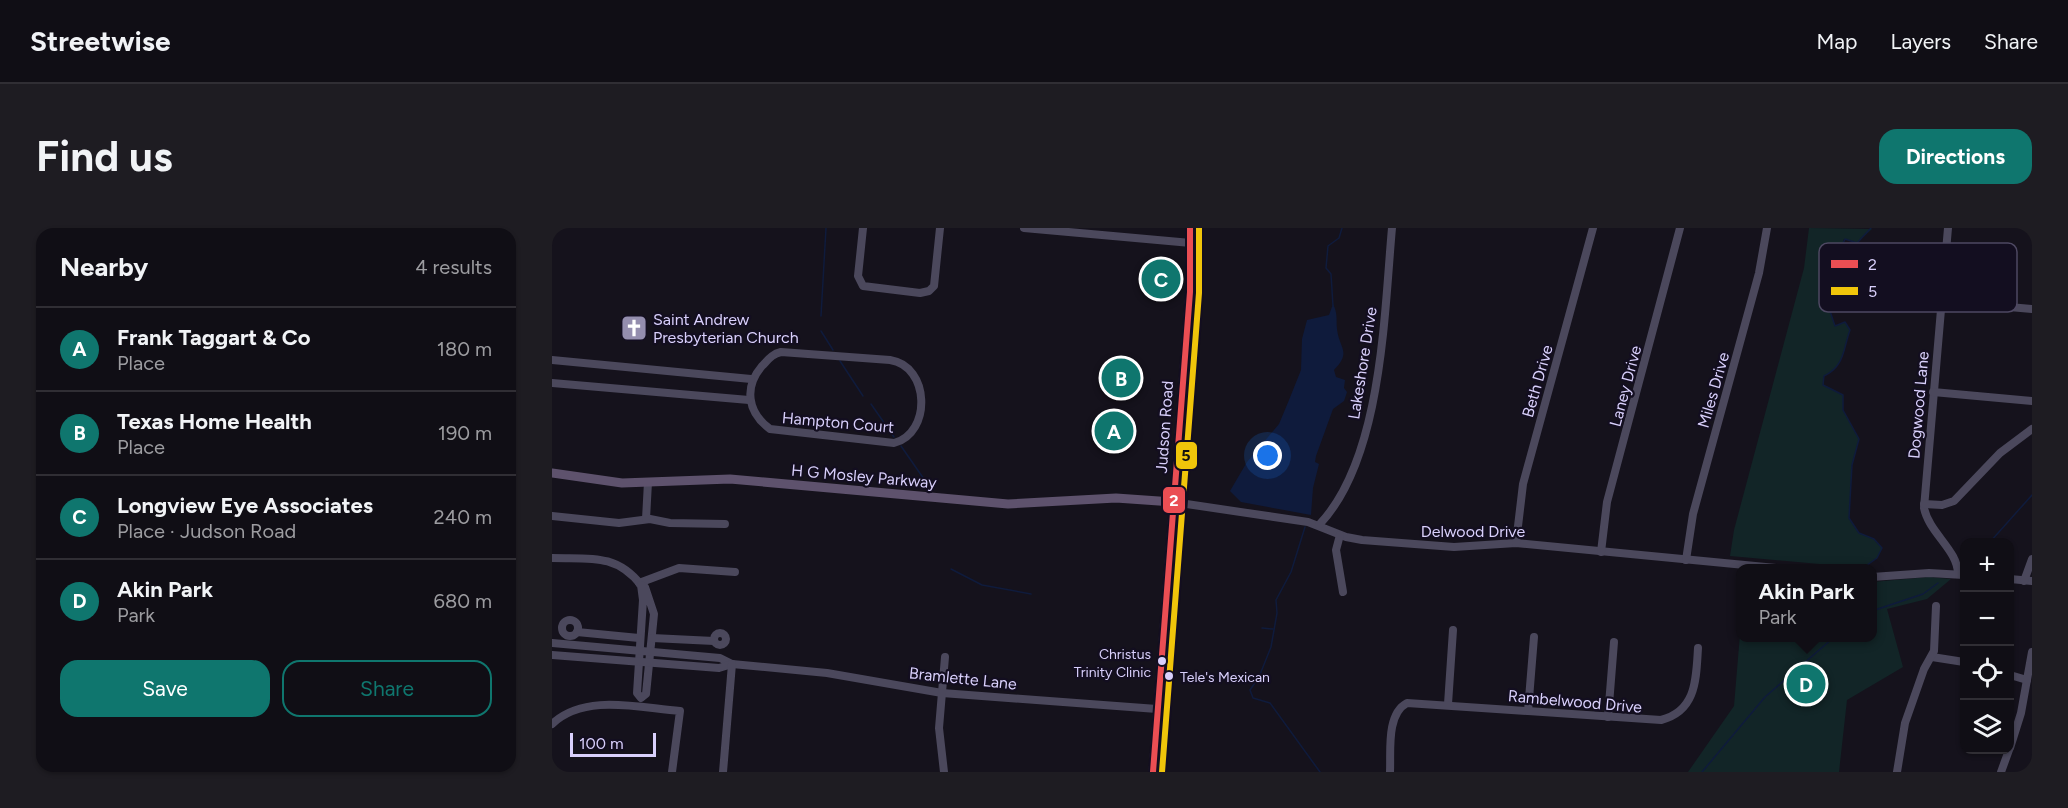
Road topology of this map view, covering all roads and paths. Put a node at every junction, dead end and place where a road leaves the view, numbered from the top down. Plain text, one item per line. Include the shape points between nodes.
1 (863, 228) edge
2 (940, 228) edge
3 (1024, 228) edge
4 (1190, 228) edge
5 (1392, 228) edge
6 (1593, 228) edge
7 (1680, 228) edge
8 (1767, 228) edge
9 (1948, 228) edge
10 (1191, 243) junction
11 (1947, 243) edge
12 (2017, 308) edge
13 (2032, 309) edge
14 (1940, 312) edge
15 (552, 360) edge
16 (751, 379) junction
17 (552, 383) edge
18 (1933, 392) junction
19 (749, 400) junction
20 (2032, 401) edge
21 (2032, 429) edge
22 (552, 473) edge
23 (648, 482) junction
24 (1173, 502) junction
25 (1924, 504) junction
26 (552, 516) edge
27 (646, 519) junction
28 (725, 524) dead end
29 (1319, 525) junction
30 (1340, 535) junction
31 (1516, 543) junction
32 (1601, 552) junction
33 (552, 558) edge
34 (2032, 559) edge
35 (1686, 560) junction
36 (1736, 564) edge
37 (735, 572) dead end
38 (1960, 572) edge
39 (1960, 575) edge
40 (1877, 577) edge
41 (2028, 581) edge
42 (640, 584) junction
43 (1343, 592) dead end
44 (1936, 606) dead end
45 (1453, 630) dead end
46 (577, 632) dead end
47 (1534, 637) dead end
48 (639, 638) junction
49 (652, 638) junction
50 (714, 640) dead end
51 (1614, 642) dead end
52 (552, 643) edge
53 (1698, 648) dead end
54 (638, 650) junction
55 (651, 651) junction
56 (2032, 652) edge
57 (552, 655) edge
58 (945, 657) dead end
59 (1932, 657) junction
60 (1960, 661) edge
61 (639, 662) junction
62 (649, 663) junction
63 (732, 664) junction
64 (2014, 676) edge
65 (2027, 680) junction
66 (942, 693) junction
67 (641, 698) junction
68 (1448, 704) junction
69 (640, 708) junction
70 (1157, 709) junction
71 (1528, 711) junction
72 (1608, 717) junction
73 (552, 724) edge
74 (2014, 734) edge
75 (2007, 754) edge
76 (672, 772) edge
77 (723, 772) edge
78 (944, 772) edge
79 (1153, 772) edge
80 (1390, 772) edge
81 (1897, 772) edge
82 (2001, 772) edge

1 - 2 street via 858,276 863,286 920,293 934,286
3 - 10 street
4 - 10 main road, Judson Road
5 - 29 street, Lakeshore Drive via 1380,357 1370,416 1343,494
6 - 31 street, Beth Drive via 1523,484
7 - 32 street, Laney Drive via 1607,502
8 - 35 street, Miles Drive via 1760,273 1693,514
9 - 11 street, Dogwood Lane
10 - 24 main road, Judson Road
12 - 13 street
14 - 18 street, Dogwood Lane
15 - 16 street
16 - 19 street
16 - 19 street, Hampton Court via 772,356 781,352 890,360 914,372 920,402 914,430 894,443 774,431
17 - 19 street
18 - 20 street
18 - 25 street, Dogwood Lane
21 - 25 street via 2000,453 1954,501
22 - 23 main road, H G Mosley Parkway via 610,482
23 - 24 main road, H G Mosley Parkway via 723,478 1014,504 1116,498
23 - 27 street
24 - 29 street, Delwood Drive
24 - 70 main road, Judson Road
25 - 38 street, Dogwood Lane via 1929,526
26 - 27 street via 619,524
27 - 28 street via 674,524
29 - 30 street, Delwood Drive
30 - 31 street, Delwood Drive via 1441,547
30 - 43 street via 1336,550
31 - 32 street, Delwood Drive
32 - 35 street, Delwood Drive
33 - 42 street via 613,561
34 - 41 street
35 - 36 street, Delwood Drive
37 - 42 street via 678,568
39 - 40 street
42 - 48 street via 643,597
42 - 49 street via 654,610
44 - 59 street
45 - 68 street
46 - 48 street
47 - 71 street
48 - 54 street
49 - 50 street
49 - 55 street
51 - 72 street
52 - 54 street, Bramlette Lane
53 - 72 street, Rambelwood Drive via 1695,688 1680,711 1656,720
54 - 55 street, Bramlette Lane
54 - 61 street
55 - 62 street
55 - 63 street, Bramlette Lane via 720,658
56 - 65 street
57 - 61 street, Bramlette Lane
58 - 66 street
59 - 60 street
59 - 81 street via 1905,723
61 - 62 street, Bramlette Lane
61 - 67 street via 637,693
62 - 63 street, Bramlette Lane via 719,668
62 - 67 street via 646,694
63 - 66 street, Bramlette Lane via 827,673
63 - 77 street
64 - 65 street
65 - 74 street
66 - 70 street, Bramlette Lane
66 - 78 street via 939,731
67 - 69 street
68 - 71 street, Rambelwood Drive
68 - 80 street, Rambelwood Drive via 1411,702 1399,709 1394,722
69 - 73 street via 586,707 566,712
69 - 76 street via 680,711
70 - 79 main road, Judson Road
71 - 72 street, Rambelwood Drive
75 - 82 street

